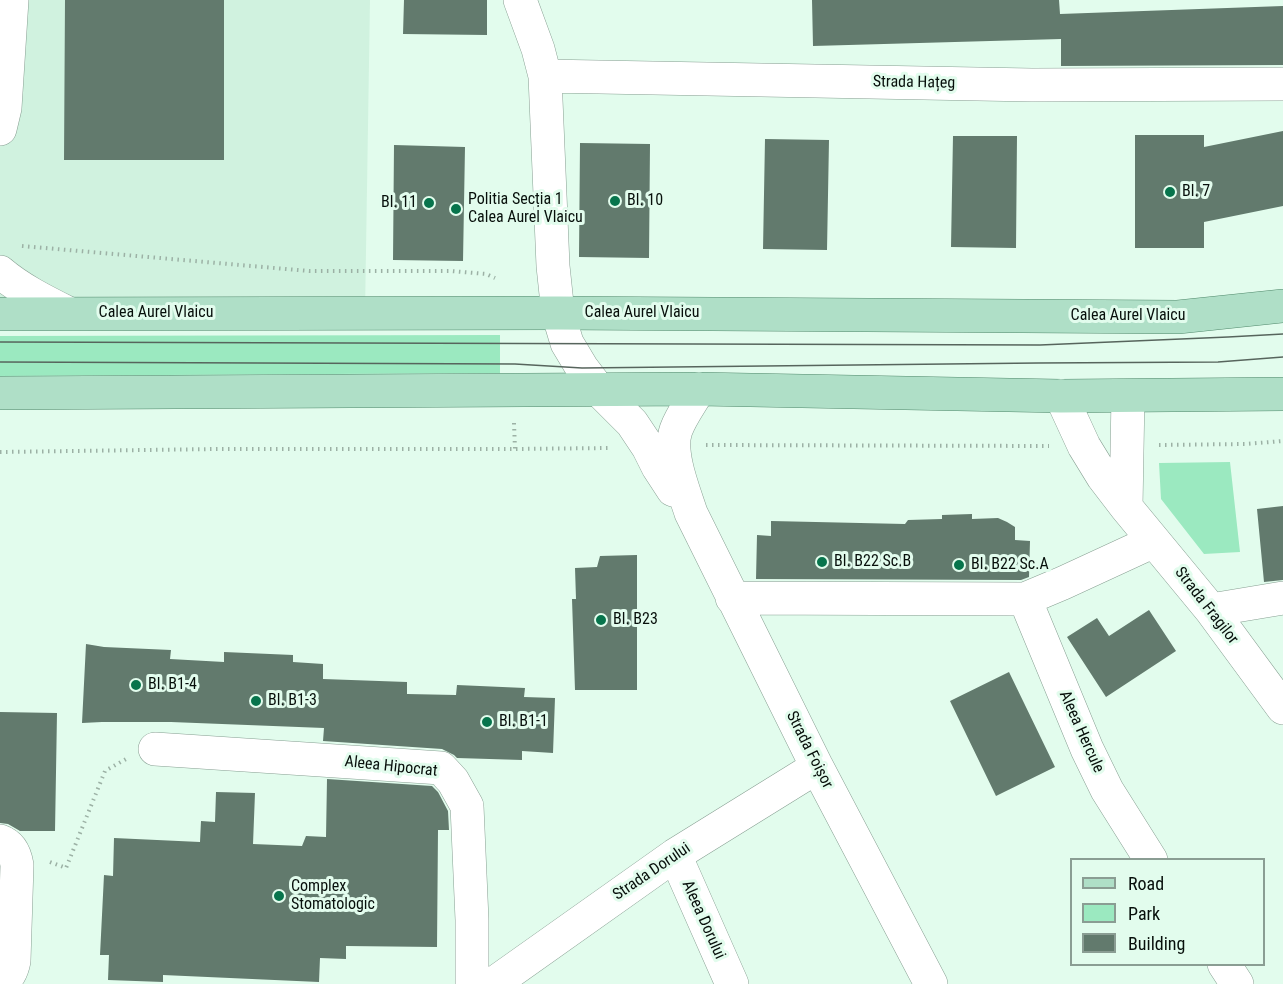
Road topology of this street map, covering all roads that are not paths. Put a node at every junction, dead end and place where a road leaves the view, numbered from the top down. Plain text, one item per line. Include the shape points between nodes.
1 (12, 0) edge
2 (520, 0) edge
3 (544, 76) junction
4 (1283, 84) edge
5 (0, 129) edge
6 (0, 272) edge
7 (1283, 306) edge
8 (68, 313) junction
9 (558, 313) junction
10 (0, 314) edge
11 (598, 389) junction
12 (699, 389) junction
13 (0, 393) edge
14 (1283, 394) edge
15 (1061, 396) junction
16 (1128, 396) junction
17 (661, 446) junction
18 (1126, 507) junction
19 (1154, 541) junction
20 (732, 598) junction
21 (1025, 598) junction
22 (1283, 598) edge
23 (1210, 610) junction
24 (1283, 708) edge
25 (155, 749) road end
26 (817, 767) junction
27 (5, 844) edge
28 (675, 855) junction
29 (1150, 858) edge
30 (1225, 966) edge
31 (0, 982) edge
32 (472, 984) edge
33 (493, 984) edge
34 (732, 984) edge
35 (931, 984) edge
36 (1237, 984) edge

1 - 5 street via 5,108
2 - 3 street
3 - 4 street, Strada Hațeg via 1032,85
3 - 9 street
6 - 8 street
7 - 9 main road, Calea Aurel Vlaicu via 1178,317
8 - 9 main road, Calea Aurel Vlaicu
8 - 10 main road, Calea Aurel Vlaicu
9 - 11 street via 567,343
11 - 12 main road
11 - 13 main road
11 - 17 street, Strada Foișor
12 - 15 main road
12 - 17 street via 674,439
14 - 16 main road
15 - 16 main road
15 - 18 street, Strada Fragilor via 1084,446
16 - 18 street
17 - 20 street, Strada Foișor via 658,467 691,513
18 - 19 street, Strada Fragilor
19 - 21 street
19 - 23 street, Strada Fragilor
20 - 21 street
20 - 26 street, Strada Foișor
21 - 29 street, Aleea Hercule via 1097,770
22 - 23 street
23 - 24 street, Strada Fragilor
25 - 32 street, Aleea Hipocrat via 441,768 467,806
26 - 28 street, Strada Dorului
26 - 35 street, Strada Foișor
27 - 31 street via 16,855 17,865 14,961 12,970
28 - 33 street, Strada Dorului
28 - 34 street, Aleea Dorului
30 - 36 street

